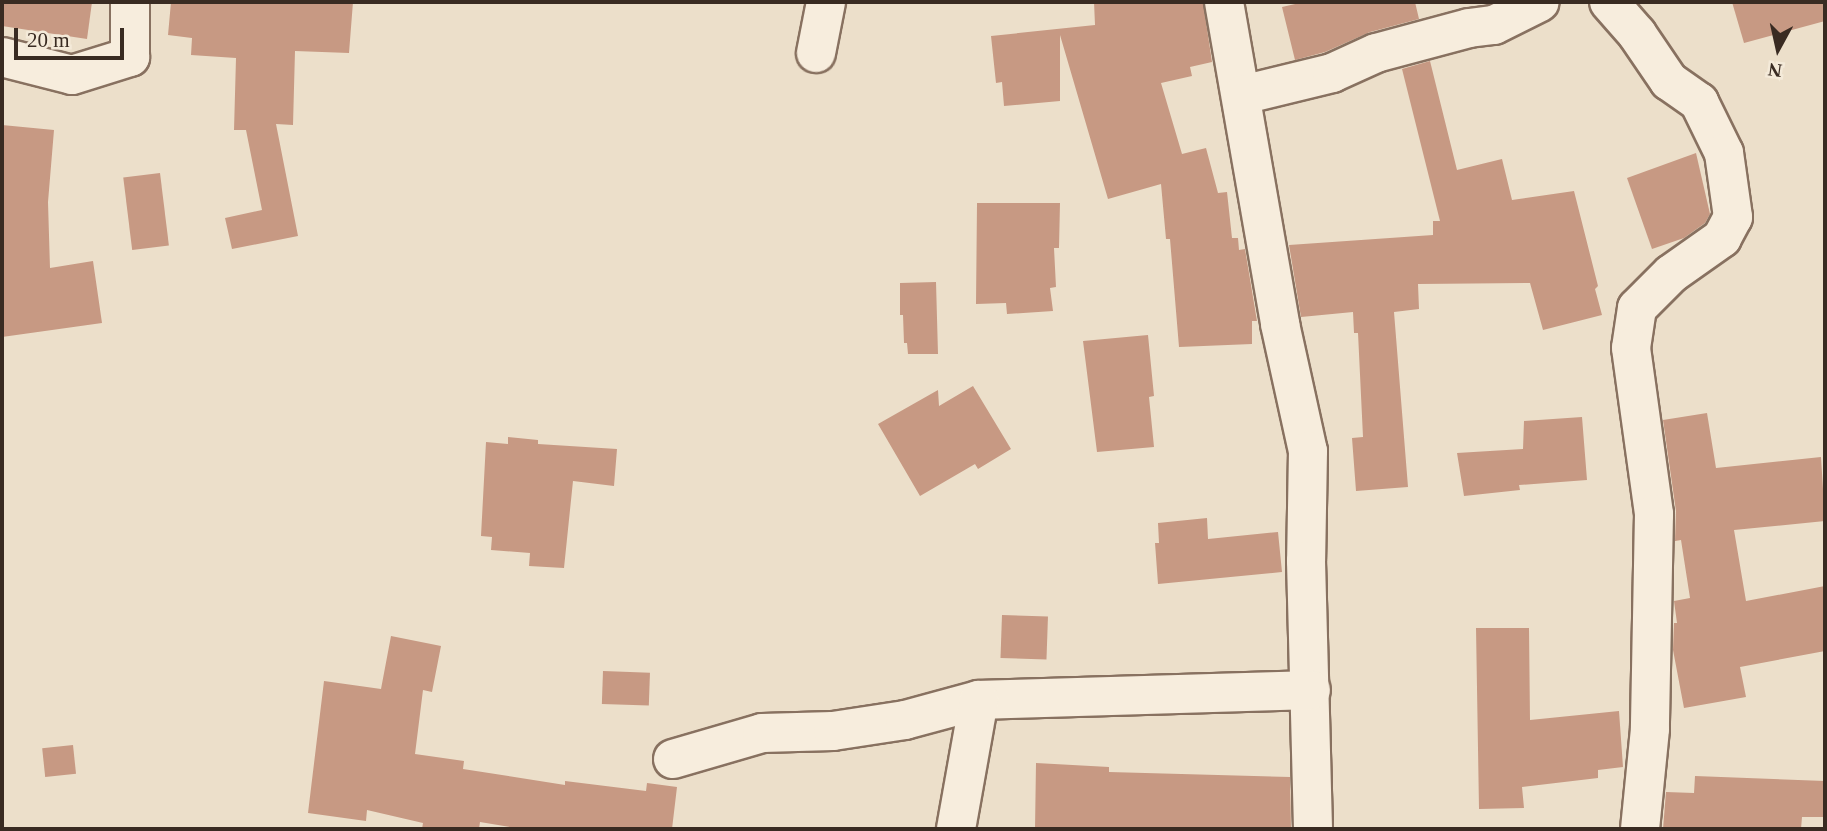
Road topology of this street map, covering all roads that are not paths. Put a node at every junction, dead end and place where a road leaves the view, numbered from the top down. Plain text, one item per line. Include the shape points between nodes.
1 (130, 2) edge
2 (826, 2) edge
3 (1224, 2) edge
4 (1540, 2) edge
5 (1609, 2) edge
6 (816, 52) dead end
7 (2, 57) edge
8 (1242, 95) junction
9 (1311, 690) junction
10 (979, 700) junction
11 (673, 759) dead end
12 (956, 829) edge
13 (1313, 829) edge
14 (1640, 829) edge

1 - 7 street via 130,57 72,75
2 - 6 street
3 - 8 street
4 - 8 street via 1494,25 1469,28
5 - 14 street via 1669,81 1699,102 1724,153 1733,217 1722,239 1671,274 1637,308 1631,348 1654,514 1651,716
8 - 9 street via 1280,324 1308,451
9 - 10 street
9 - 13 street
10 - 11 street via 905,720 833,731 761,733
10 - 12 street

